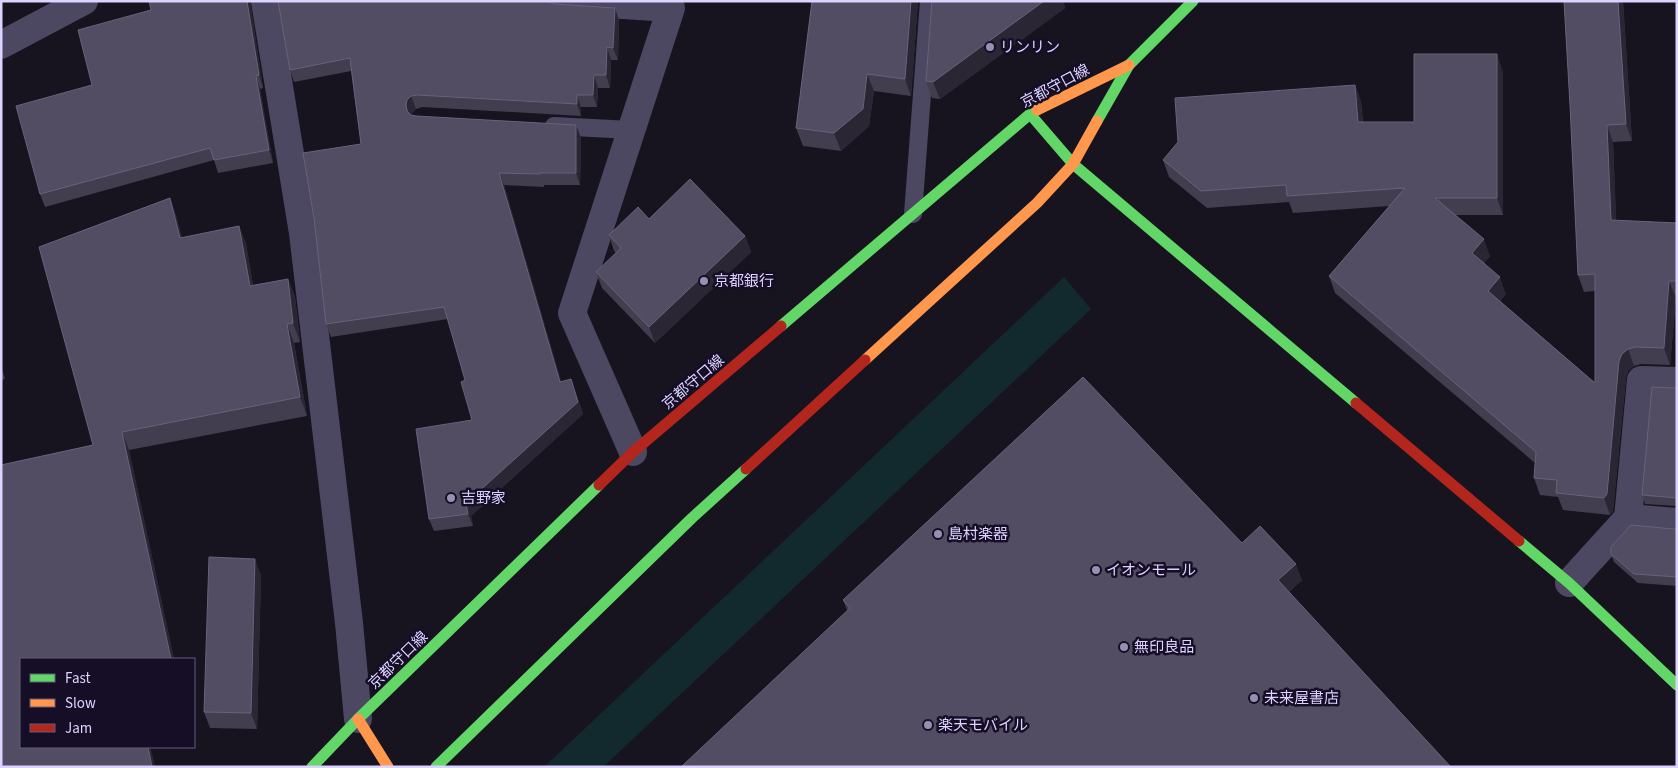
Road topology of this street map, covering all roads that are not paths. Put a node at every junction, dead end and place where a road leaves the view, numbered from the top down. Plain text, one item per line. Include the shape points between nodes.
1 (84, 1) edge
2 (265, 1) edge
3 (559, 1) edge
4 (929, 1) edge
5 (1193, 1) edge
6 (1, 46) edge
7 (1129, 65) junction
8 (1030, 114) junction
9 (536, 125) edge
10 (631, 130) junction
11 (1074, 164) junction
12 (913, 214) junction
13 (1677, 382) edge
14 (634, 452) junction
15 (1628, 518) junction
16 (1677, 522) edge
17 (1569, 583) junction
18 (1677, 685) edge
19 (358, 719) junction
20 (312, 767) edge
21 (388, 767) edge
22 (436, 767) edge

1 - 6 street
2 - 19 street via 303,233
3 - 10 street via 671,8
4 - 12 lane
5 - 7 main road, 京都守口線
7 - 8 main road, 京都守口線
7 - 11 main road, 京都守口線
8 - 11 main road
8 - 12 main road, 京都守口線
9 - 10 lane
10 - 14 street via 572,313
11 - 17 main road
11 - 22 main road, 京都守口線 via 692,518
12 - 14 main road, 京都守口線
13 - 15 street via 1641,380
14 - 19 main road, 京都守口線
15 - 16 street
15 - 17 street
17 - 18 main road
19 - 20 main road, 京都守口線
19 - 21 main road

